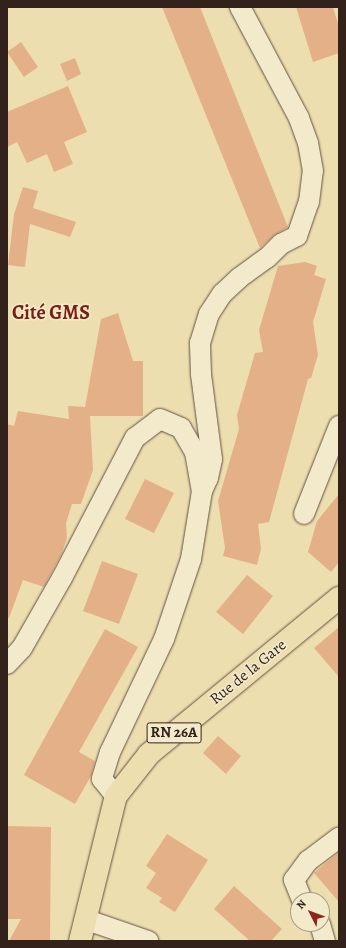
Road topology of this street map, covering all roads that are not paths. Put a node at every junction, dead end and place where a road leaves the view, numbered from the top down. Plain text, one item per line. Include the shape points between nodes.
1 (240, 7) edge
2 (339, 426) edge
3 (202, 491) junction
4 (304, 514) dead end
5 (339, 598) edge
6 (7, 664) edge
7 (116, 796) junction
8 (339, 838) edge
9 (299, 892) edge
10 (87, 920) junction
11 (80, 941) edge
12 (148, 941) edge

1 - 3 street via 299,118 308,143 313,171 309,202 297,236 281,244 267,258 239,278 222,294 209,314 200,343 201,374 212,459
2 - 4 street
3 - 6 street via 195,452 181,428 160,419 135,438 22,648
3 - 7 street via 190,559 164,639 110,752 102,779
5 - 7 main road, Rue de la Gare / RN 26A via 149,754
7 - 10 main road, Rue de la Gare / RN 26A
8 - 9 street via 308,861 294,880
10 - 11 main road, RN 26A
10 - 12 street

